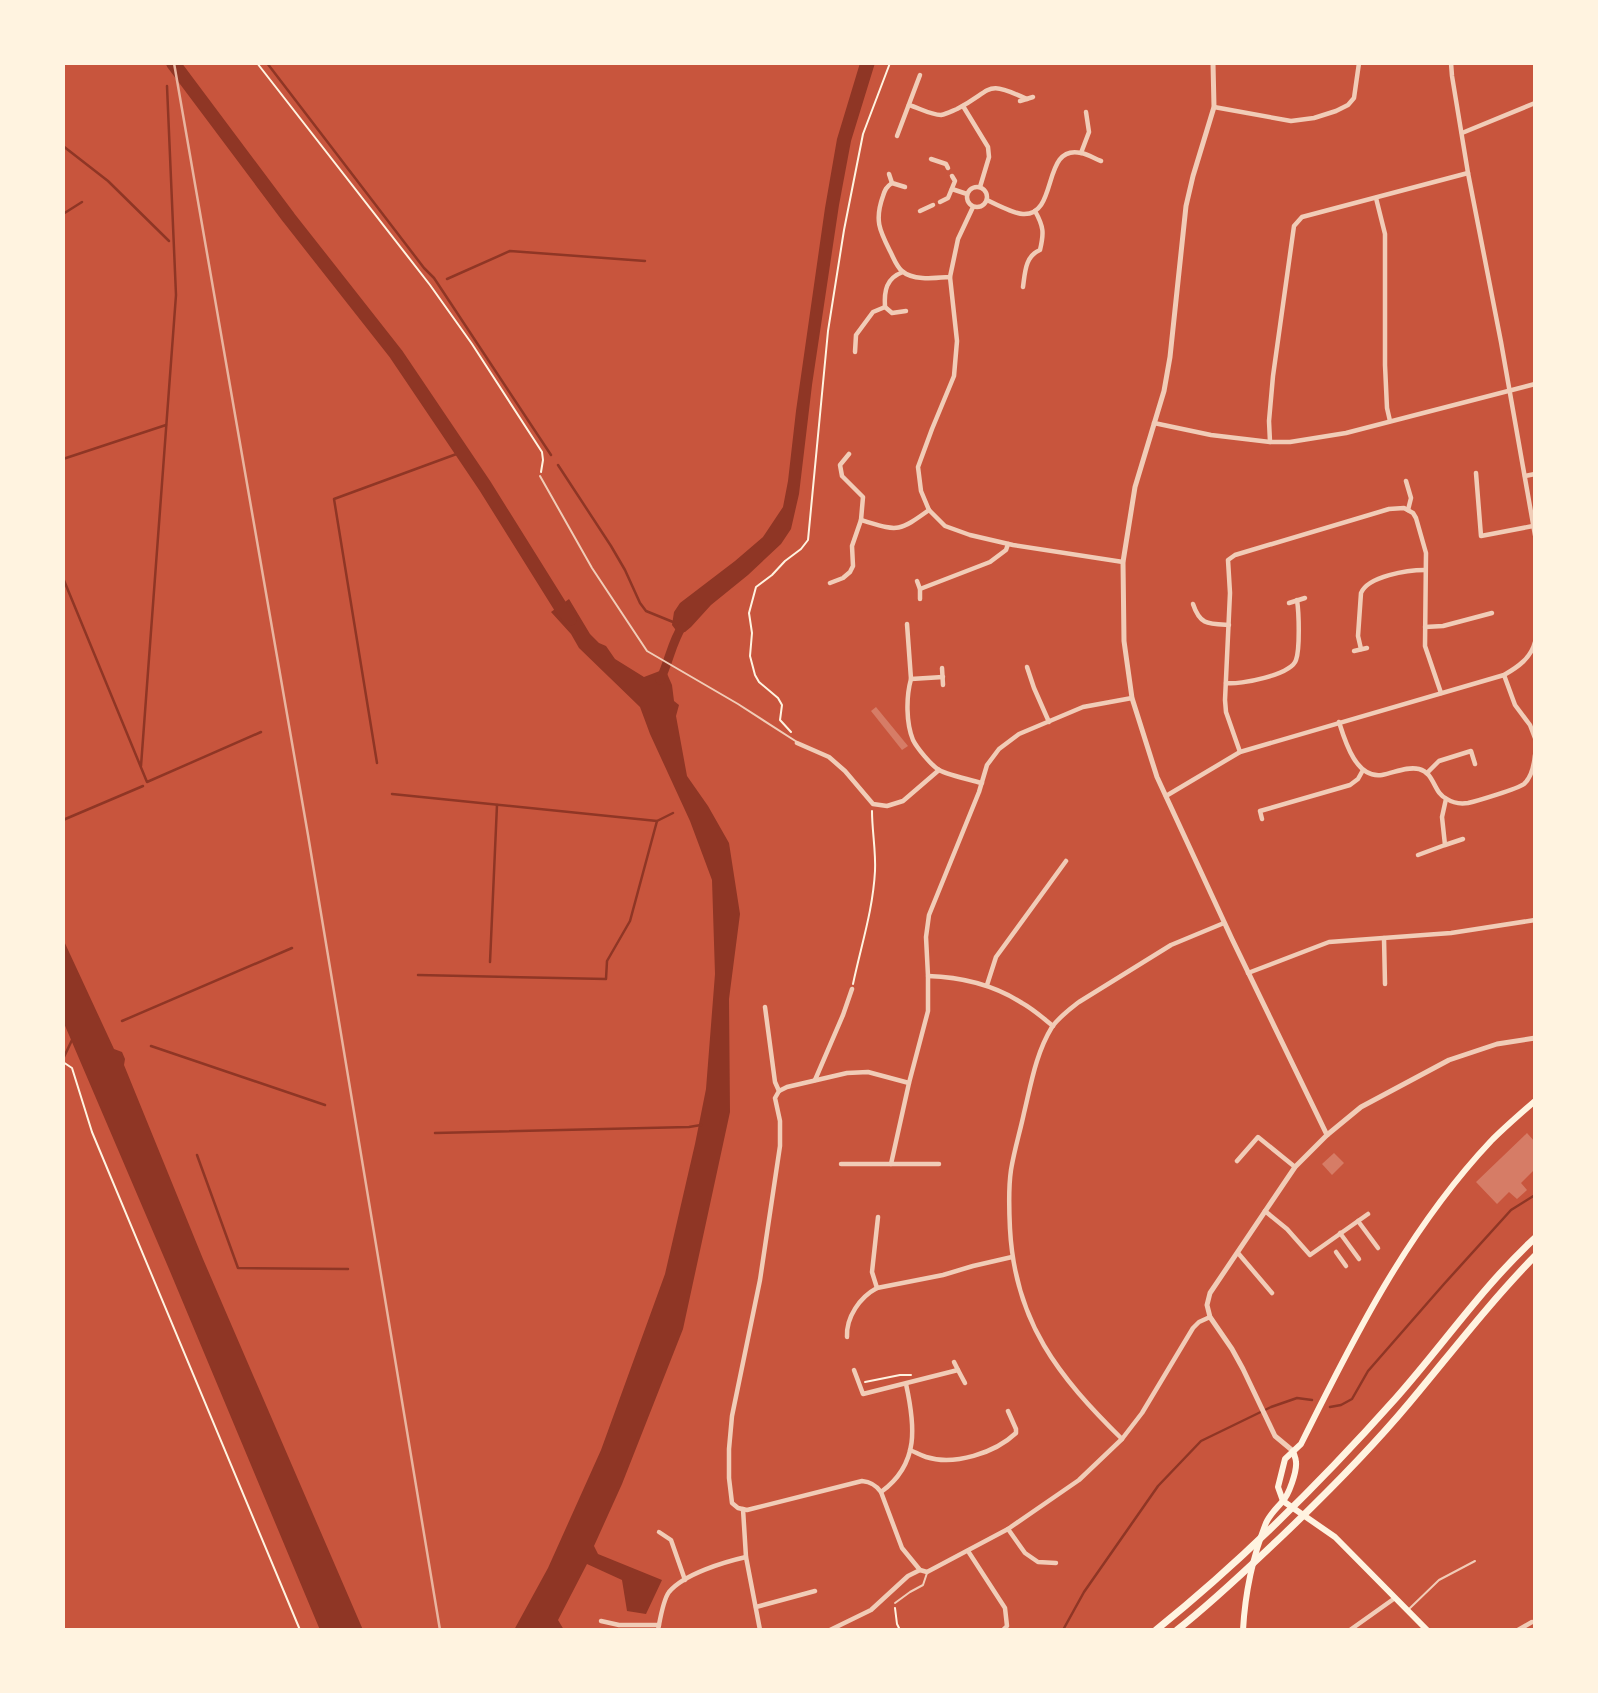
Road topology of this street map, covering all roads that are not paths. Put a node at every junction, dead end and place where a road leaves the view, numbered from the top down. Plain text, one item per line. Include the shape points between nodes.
1 (1213, 63) edge
2 (1359, 63) edge
3 (1451, 63) edge
4 (920, 75) dead end
5 (1020, 101) dead end
6 (1535, 103) edge
7 (909, 105) junction
8 (962, 106) junction
9 (1214, 107) junction
10 (1086, 112) dead end
11 (1462, 133) junction
12 (897, 136) dead end
13 (1081, 153) junction
14 (931, 159) dead end
15 (1101, 161) dead end
16 (948, 168) dead end
17 (1468, 173) junction
18 (889, 174) dead end
19 (952, 176) dead end
20 (892, 183) junction
21 (905, 187) dead end
22 (980, 187) junction
23 (952, 189) junction
24 (967, 194) junction
25 (1376, 198) junction
26 (987, 200) junction
27 (940, 202) dead end
28 (933, 205) dead end
29 (973, 207) junction
30 (920, 211) dead end
31 (1035, 211) junction
32 (902, 272) junction
33 (950, 277) junction
34 (1023, 287) dead end
35 (885, 307) junction
36 (906, 311) dead end
37 (855, 352) dead end
38 (1535, 384) edge
39 (1509, 391) junction
40 (1390, 421) junction
41 (1154, 423) junction
42 (1270, 442) junction
43 (849, 453) dead end
44 (1476, 473) dead end
45 (1535, 474) edge
46 (540, 476) road end
47 (1525, 476) junction
48 (1406, 481) dead end
49 (929, 510) junction
50 (1408, 510) junction
51 (861, 520) junction
52 (1533, 526) edge
53 (1535, 535) edge
54 (1009, 544) junction
55 (1123, 562) junction
56 (1426, 570) junction
57 (917, 581) dead end
58 (830, 583) dead end
59 (920, 589) junction
60 (1305, 598) dead end
61 (920, 599) dead end
62 (1297, 600) junction
63 (1289, 603) dead end
64 (1193, 604) dead end
65 (1492, 612) dead end
66 (1479, 616) junction
67 (907, 624) dead end
68 (1228, 625) junction
69 (1482, 626) dead end
70 (1426, 627) junction
71 (1535, 646) edge
72 (1354, 651) dead end
73 (1027, 667) dead end
74 (942, 668) dead end
75 (1504, 675) junction
76 (943, 677) junction
77 (911, 679) junction
78 (1226, 684) junction
79 (943, 685) dead end
80 (1441, 693) junction
81 (1132, 698) junction
82 (1049, 722) junction
83 (1339, 722) junction
84 (1535, 738) edge
85 (797, 743) joint
86 (1240, 752) junction
87 (1535, 755) edge
88 (1475, 764) dead end
89 (939, 770) junction
90 (1363, 771) junction
91 (1427, 773) junction
92 (1532, 778) edge
93 (982, 783) junction
94 (1166, 796) junction
95 (1446, 799) junction
96 (1262, 819) dead end
97 (1462, 839) dead end
98 (1445, 845) junction
99 (1418, 855) dead end
100 (1066, 861) dead end
101 (1535, 920) edge
102 (1224, 923) junction
103 (1384, 938) junction
104 (1248, 973) junction
105 (928, 976) junction
106 (1385, 984) dead end
107 (987, 985) junction
108 (852, 989) road end
109 (765, 1007) dead end
110 (1053, 1026) junction
111 (1535, 1038) edge
112 (815, 1081) junction
113 (909, 1083) junction
114 (779, 1091) junction
115 (1535, 1101) edge
116 (1327, 1135) junction
117 (1237, 1161) dead end
118 (841, 1164) dead end
119 (891, 1164) junction
120 (939, 1164) dead end
121 (1296, 1167) junction
122 (1265, 1211) junction
123 (1368, 1214) dead end
124 (878, 1217) dead end
125 (1358, 1221) junction
126 (1340, 1233) junction
127 (1535, 1238) edge
128 (1377, 1248) dead end
129 (1336, 1252) dead end
130 (1238, 1253) junction
131 (1535, 1256) edge
132 (1012, 1257) junction
133 (1359, 1259) dead end
134 (1346, 1266) dead end
135 (877, 1288) junction
136 (1272, 1293) dead end
137 (1210, 1317) junction
138 (847, 1337) dead end
139 (954, 1362) dead end
140 (855, 1370) dead end
141 (958, 1370) junction
142 (965, 1383) dead end
143 (906, 1384) junction
144 (1008, 1411) dead end
145 (1122, 1439) junction
146 (910, 1450) junction
147 (1293, 1451) junction
148 (881, 1492) junction
149 (1283, 1501) junction
150 (743, 1509) junction
151 (1008, 1529) junction
152 (659, 1532) dead end
153 (968, 1551) junction
154 (746, 1556) junction
155 (1475, 1561) dead end
156 (1056, 1563) dead end
157 (920, 1570) junction
158 (927, 1572) junction
159 (685, 1580) junction
160 (815, 1591) dead end
161 (1395, 1598) junction
162 (895, 1603) road end
163 (756, 1607) junction
164 (1408, 1610) junction
165 (601, 1621) dead end
166 (1532, 1622) dead end
167 (658, 1628) edge
168 (760, 1630) edge
169 (830, 1630) edge
170 (1003, 1630) edge
171 (1156, 1630) edge
172 (1177, 1630) edge
173 (1243, 1630) edge
174 (1350, 1630) edge
175 (1427, 1630) edge
176 (1518, 1630) edge

1 - 9 street
2 - 9 street via 1354,98 1348,105 1314,118 1291,121
3 - 11 street
4 - 7 street
5 - 8 street via 1030,98 997,87
6 - 11 street
7 - 8 street via 937,115
7 - 12 street
8 - 22 street via 988,147
9 - 41 street via 1189,194 1170,357
10 - 13 street via 1089,132
11 - 17 street
13 - 15 street
13 - 31 street via 1064,155 1057,162 1042,205
14 - 16 street
17 - 25 street
17 - 39 street
18 - 20 street
19 - 23 street
20 - 21 street
20 - 32 street via 886,187 878,221
22 - 24 street
22 - 26 street
23 - 24 street
23 - 27 street
24 - 29 street
25 - 40 street via 1385,234 1385,365
25 - 42 street via 1302,217 1294,226 1273,376
26 - 29 street via 983,206
26 - 31 street via 1023,214
28 - 30 street
29 - 33 street via 958,239
31 - 34 street via 1044,234 1040,250 1027,261
32 - 33 street
32 - 35 street via 886,286
33 - 49 street via 957,341 954,376 918,467
35 - 36 street via 892,313
35 - 37 street via 873,312 856,335
38 - 39 street
39 - 40 street
39 - 47 street
40 - 42 street via 1314,439
41 - 42 street
41 - 55 street via 1135,487
43 - 51 street via 840,465 842,476 863,497
44 - 52 street via 1481,536
45 - 47 street
46 - 85 lane via 592,568 647,651
47 - 52 street
48 - 50 street via 1411,498
49 - 51 street via 897,529
49 - 54 street via 945,526
50 - 56 street via 1416,518
50 - 68 street via 1389,509 1235,555 1228,561
51 - 58 street via 852,546 853,566 843,578
52 - 53 street
54 - 55 street
54 - 59 street via 990,562
55 - 81 street via 1124,641
56 - 70 street
56 - 72 street via 1378,579 1363,587 1358,636 1364,649
57 - 59 street
59 - 61 street
60 - 62 street
62 - 63 street
62 - 78 street via 1294,664 1266,677
64 - 68 street via 1204,622
65 - 66 street
66 - 69 street
66 - 70 street
67 - 77 street
68 - 78 street
70 - 80 street via 1425,646
71 - 75 street via 1516,669
73 - 82 street
74 - 76 street
75 - 80 street
75 - 84 street
76 - 77 street
76 - 79 street
77 - 89 street via 913,741
78 - 86 street via 1226,712
80 - 83 street
81 - 82 street via 1083,707
81 - 94 street
82 - 93 street via 1019,734 999,749 987,765
83 - 86 street
83 - 90 street
85 - 89 street via 829,757 873,804 903,801
86 - 94 street
87 - 92 street
88 - 91 street via 1471,751 1439,761
89 - 93 street
90 - 91 street via 1380,776 1409,769
90 - 96 street via 1350,785 1260,811
91 - 95 street
92 - 95 street via 1469,803
93 - 105 street via 929,915
94 - 102 street
95 - 98 street via 1442,817
97 - 98 street
98 - 99 street
100 - 107 street via 996,957
101 - 103 street
102 - 104 street
102 - 110 street via 1171,945 1079,1002
103 - 104 street via 1323,943
103 - 106 street
104 - 116 street
105 - 107 street
105 - 113 street via 928,1011
107 - 110 street
108 - 112 street
109 - 114 street
110 - 132 street via 1041,1049 1011,1170
111 - 116 street via 1497,1044 1449,1060 1361,1107
112 - 113 street via 868,1072
112 - 114 street
113 - 119 street
114 - 150 street via 775,1098 780,1146 729,1449 732,1503
115 - 147 main road via 1492,1140 1411,1242 1301,1444
116 - 121 street
117 - 121 street via 1258,1136
118 - 119 street
119 - 120 street
121 - 122 street
122 - 126 street via 1310,1255
122 - 130 street
123 - 125 street
124 - 135 street via 872,1272
125 - 126 street
125 - 128 street
126 - 133 street
127 - 171 highway via 1324,1478 1208,1589
129 - 134 street
130 - 136 street
130 - 137 street via 1210,1293
131 - 172 highway via 1333,1487 1216,1599
132 - 135 street
132 - 145 street via 1022,1300 1047,1352 1072,1387
135 - 138 street via 850,1317
137 - 145 street via 1193,1328
137 - 147 street via 1232,1349 1275,1436
139 - 141 street
140 - 143 street via 863,1394
141 - 142 street
141 - 143 street
143 - 146 street via 913,1439
144 - 146 street via 1016,1433 974,1455 943,1460
145 - 151 street via 1079,1480
146 - 148 street via 894,1481
147 - 149 main road via 1296,1462
147 - 149 main road via 1285,1459 1279,1483
148 - 150 street via 862,1481
148 - 157 street via 902,1548
149 - 161 main road via 1335,1538
149 - 173 main road via 1265,1527 1250,1580
150 - 154 street
151 - 153 street
151 - 156 street via 1025,1553 1038,1562
152 - 159 street via 671,1540
153 - 158 street
153 - 170 street via 1005,1608 1007,1626
154 - 159 street via 718,1563
154 - 163 street
155 - 164 lane via 1439,1580
157 - 158 street
157 - 169 street via 871,1609
158 - 162 lane via 923,1585
159 - 167 street via 668,1593
160 - 163 street
161 - 164 main road
161 - 174 street
163 - 168 street
164 - 175 main road
165 - 167 street
166 - 176 street

